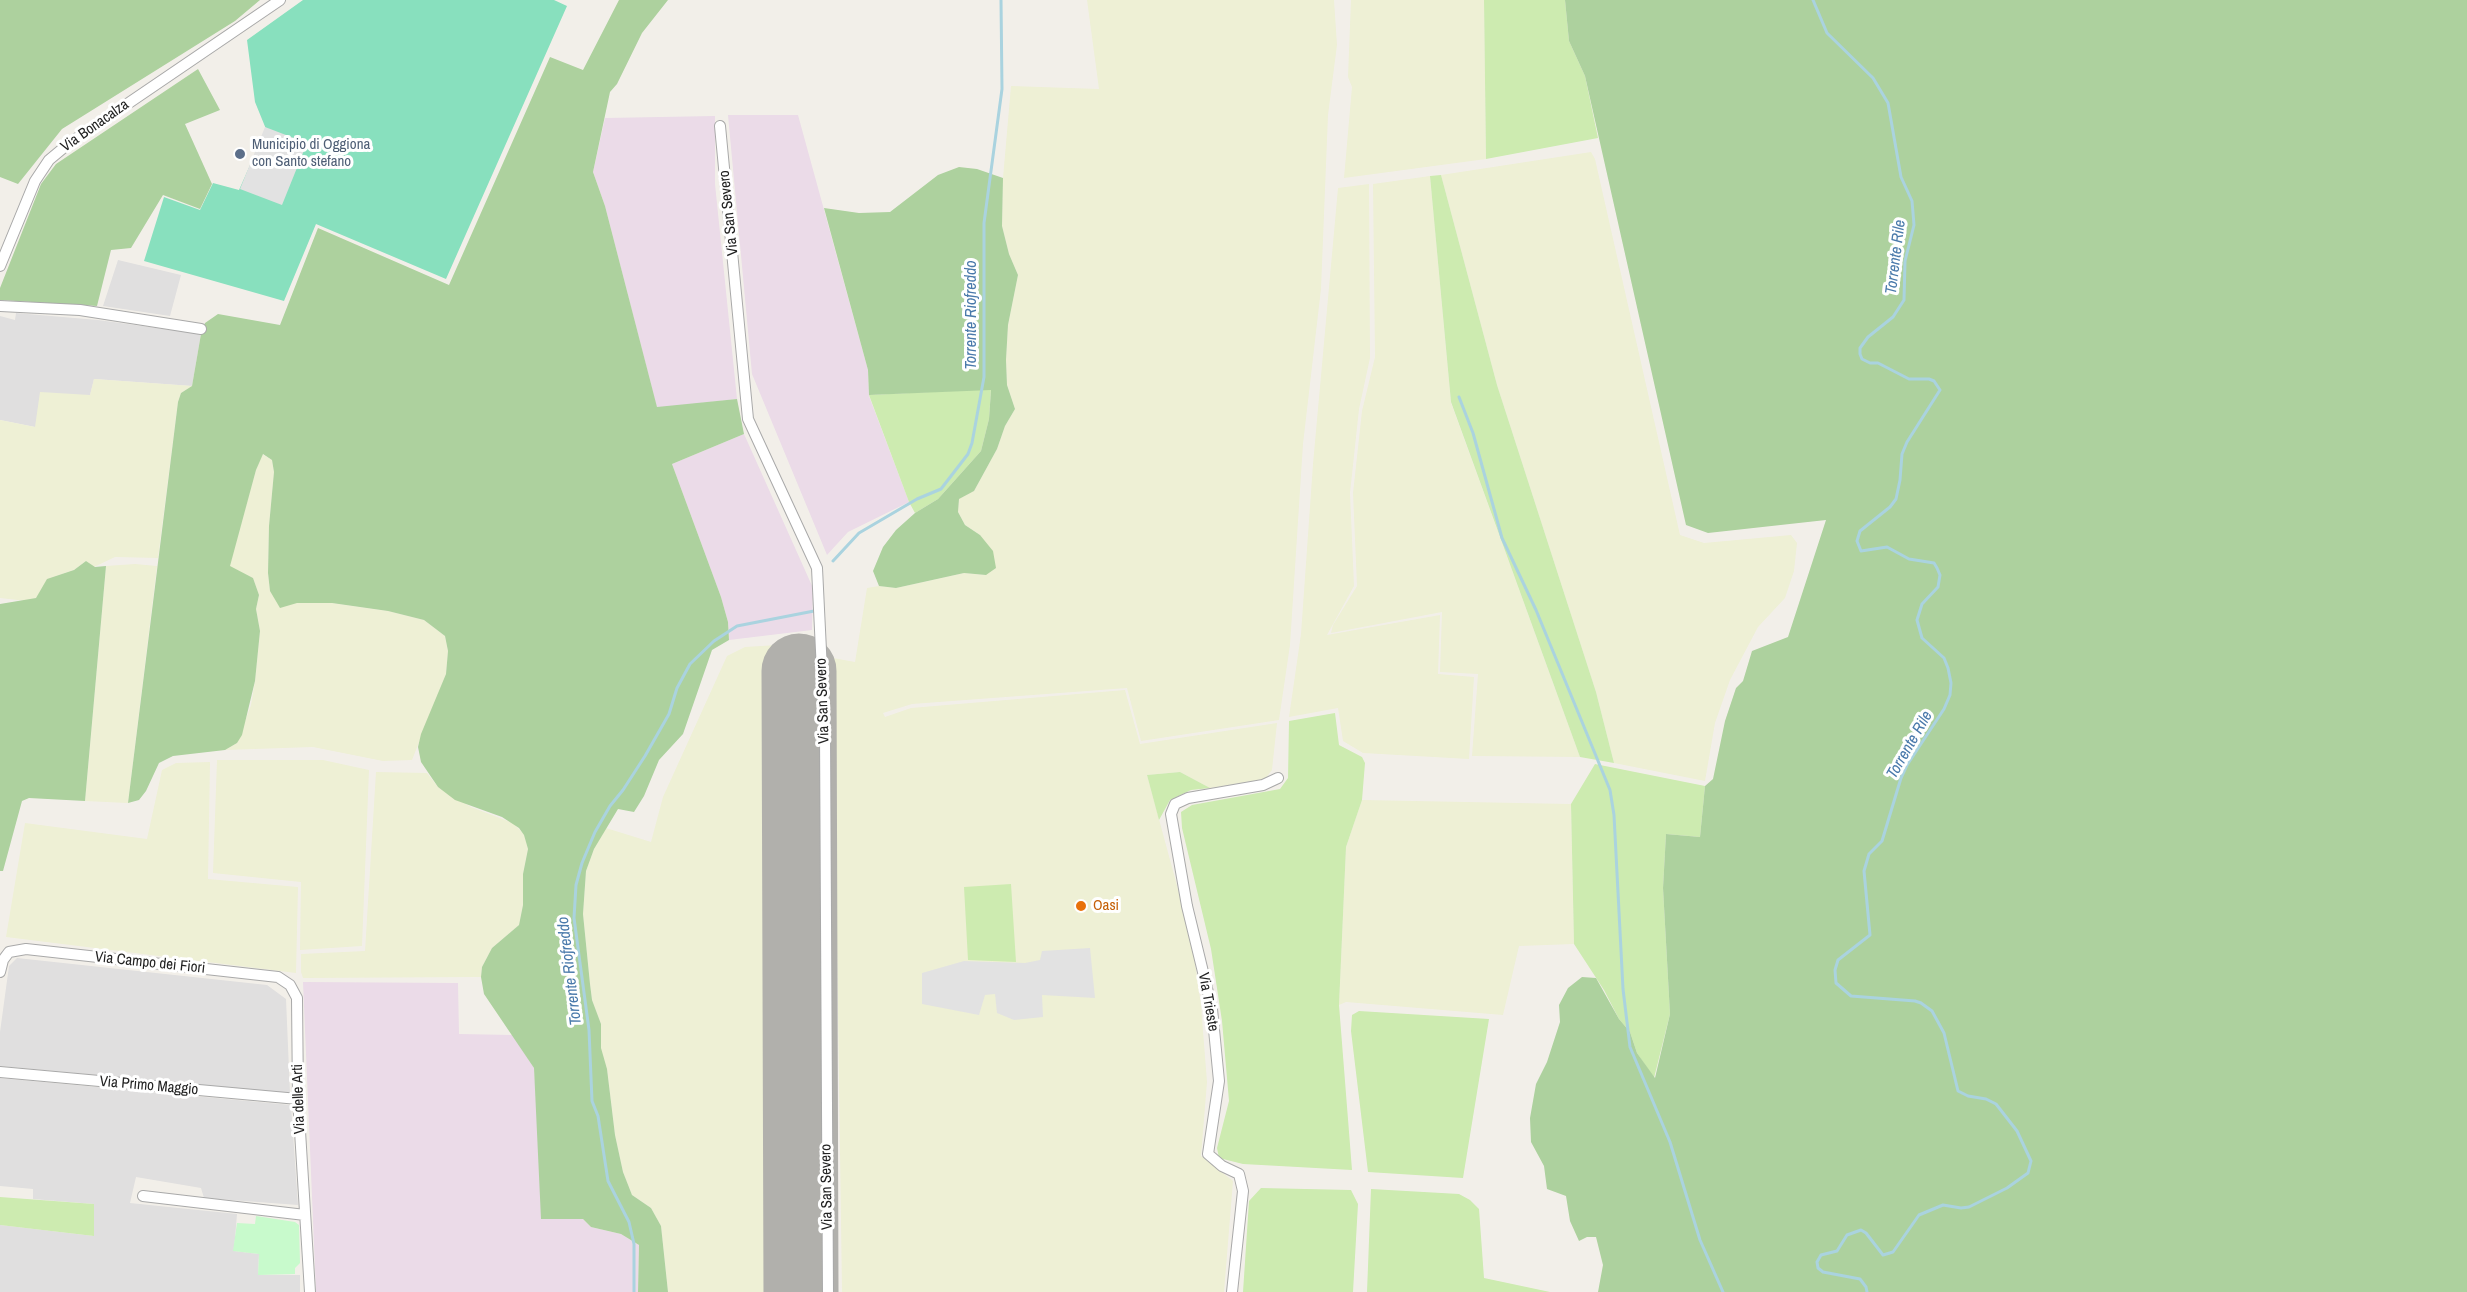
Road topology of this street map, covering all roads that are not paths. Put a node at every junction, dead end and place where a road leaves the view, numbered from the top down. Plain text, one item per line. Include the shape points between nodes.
1 (280, 0) edge
2 (720, 126) dead end
3 (0, 266) edge
4 (0, 306) edge
5 (201, 329) dead end
6 (1278, 778) dead end
7 (0, 972) edge
8 (290, 985) joint
9 (0, 1072) edge
10 (298, 1099) junction
11 (143, 1196) dead end
12 (305, 1215) junction
13 (310, 1292) edge
14 (828, 1292) edge
15 (1232, 1292) edge

1 - 3 street, Via Bonacalza via 49,160 35,181
2 - 14 street, Via San Severo via 748,419 817,568 825,733
4 - 5 street via 80,310
6 - 15 street, Via Trieste via 1263,785 1188,798 1175,804 1171,814 1187,906 1212,1010 1219,1081 1208,1154 1239,1174 1243,1191
7 - 8 street, Via Campo dei Fiori via 9,952 26,949 278,977
8 - 10 street, Via delle Arti via 297,998
9 - 10 street, Via Primo Maggio
10 - 12 street, Via delle Arti
11 - 12 street
12 - 13 street, Via delle Arti

